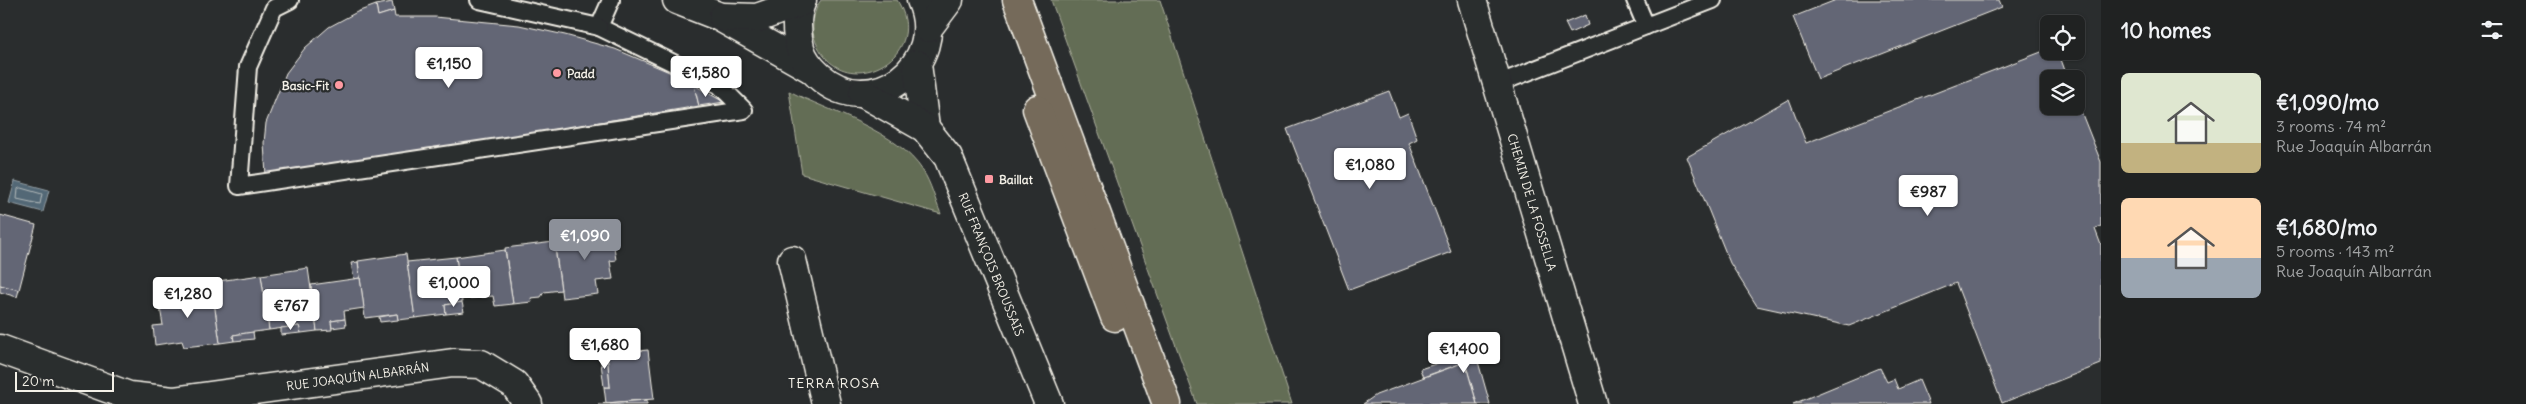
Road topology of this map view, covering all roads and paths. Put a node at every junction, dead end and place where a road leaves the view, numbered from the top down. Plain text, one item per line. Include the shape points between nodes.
1 (290, 0) edge
2 (479, 0) edge
3 (611, 0) edge
4 (677, 0) edge
5 (921, 0) edge
6 (949, 0) edge
7 (997, 0) edge
8 (1017, 0) edge
9 (1472, 0) edge
10 (1635, 0) edge
11 (1713, 0) edge
12 (802, 1) edge
13 (718, 16) junction
14 (1646, 26) junction
15 (599, 27) junction
16 (928, 28) junction
17 (1022, 42) junction
18 (917, 64) junction
19 (810, 68) junction
20 (1497, 84) junction
21 (863, 93) junction
22 (925, 128) junction
23 (792, 260) dead end
24 (0, 349) edge
25 (528, 404) edge
26 (826, 404) edge
27 (1048, 404) edge
28 (1147, 404) edge
29 (1167, 404) edge
30 (1593, 404) edge

1 - 15 lane via 274,8 248,67 240,186 744,110 719,85
2 - 15 lane
3 - 15 lane
4 - 13 street
5 - 16 street
6 - 16 street
7 - 17 main road
8 - 17 main road
9 - 20 street, CHEMIN DE LA FOSSELLA
10 - 14 lane
11 - 14 lane
12 - 13 street via 757,18
12 - 19 street via 796,19 797,36 801,53
13 - 19 street
14 - 20 lane
16 - 18 street via 925,47
17 - 28 main road
17 - 29 main road
18 - 21 street via 884,90
18 - 22 street
19 - 21 street via 825,82 843,91
20 - 30 street, CHEMIN DE LA FOSSELLA
21 - 22 street, RUE FRANÇOIS BROUSSAIS
22 - 27 street, RUE FRANÇOIS BROUSSAIS via 948,157
23 - 26 street
24 - 25 street, RUE JOAQUÍN ALBARRÁN via 128,396 173,401 453,363 481,364 514,384

